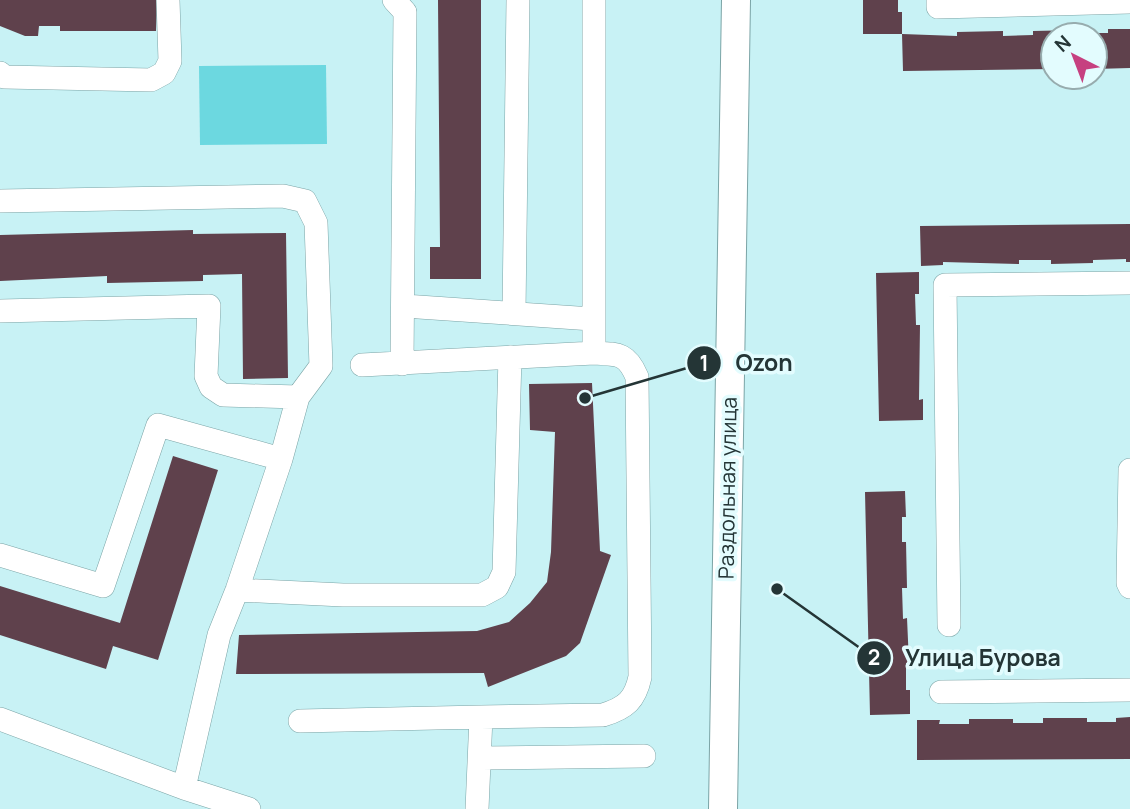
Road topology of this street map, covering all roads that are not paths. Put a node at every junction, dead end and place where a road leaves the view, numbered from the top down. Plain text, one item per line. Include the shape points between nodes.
1 (169, 0) edge
2 (394, 0) edge
3 (518, 0) edge
4 (594, 0) edge
5 (736, 0) edge
6 (938, 0) edge
7 (1130, 2) edge
8 (0, 73) edge
9 (0, 201) edge
10 (1130, 283) edge
11 (404, 306) junction
12 (0, 311) edge
13 (514, 312) junction
14 (592, 319) junction
15 (594, 353) junction
16 (510, 357) junction
17 (402, 364) junction
18 (362, 365) dead end
19 (298, 397) junction
20 (281, 459) junction
21 (1130, 470) edge
22 (0, 555) edge
23 (1130, 587) edge
24 (237, 590) junction
25 (949, 625) dead end
26 (1130, 690) edge
27 (941, 692) dead end
28 (481, 717) junction
29 (0, 719) edge
30 (300, 721) dead end
31 (644, 756) dead end
32 (481, 758) junction
33 (184, 788) junction
34 (250, 809) edge
35 (477, 809) edge
36 (723, 809) edge

1 - 8 street via 170,61 164,74 151,80 4,77
2 - 11 street via 405,12
3 - 13 street
4 - 14 street
5 - 36 main road, Раздольная улица
6 - 7 street via 938,7
9 - 19 street via 283,196 305,201 316,223 321,366
10 - 25 street via 945,285
11 - 13 street
11 - 17 street
12 - 19 street via 209,306 206,376 211,387 223,395
13 - 14 street
14 - 15 street
15 - 16 street
15 - 28 street via 619,354 631,363 637,377 637,691 630,703 603,715
16 - 17 street
16 - 24 street via 504,572 497,587 482,595
17 - 18 street
19 - 20 street
20 - 22 street via 158,425 103,586
20 - 24 street
21 - 23 street
24 - 33 street via 219,635
26 - 27 street
28 - 30 street
28 - 32 street
29 - 33 street
31 - 32 street
32 - 35 street
33 - 34 street

